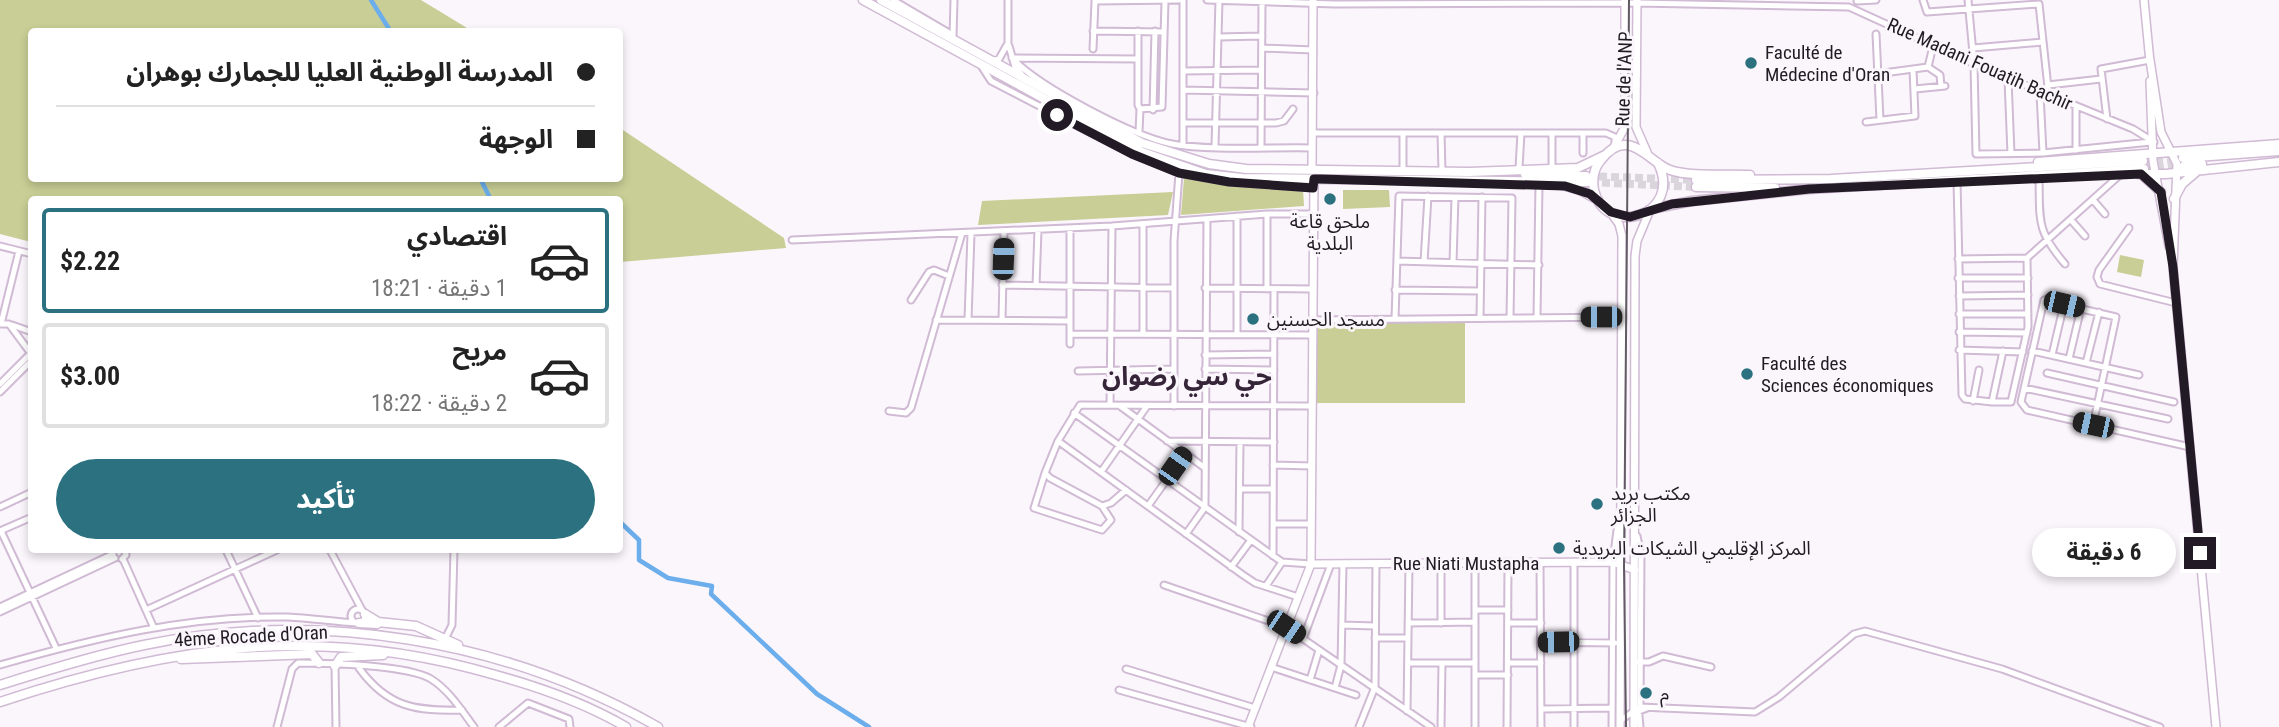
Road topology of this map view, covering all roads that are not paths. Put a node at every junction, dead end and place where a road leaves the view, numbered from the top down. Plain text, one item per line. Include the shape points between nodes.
1 (863, 0) edge
2 (881, 0) edge
3 (893, 0) edge
4 (914, 0) edge
5 (954, 0) edge
6 (1008, 0) edge
7 (1095, 0) edge
8 (1151, 0) edge
9 (1181, 0) edge
10 (1207, 0) edge
11 (1219, 0) edge
12 (1875, 0) edge
13 (1923, 0) edge
14 (1968, 0) edge
15 (2144, 0) edge
16 (1165, 1) edge
17 (1857, 1) edge
18 (1262, 2) edge
19 (1313, 2) edge
20 (1631, 2) edge
21 (1678, 2) edge
22 (1743, 3) edge
23 (1793, 3) edge
24 (2006, 3) edge
25 (1969, 8) junction
26 (909, 9) junction
27 (1860, 11) junction
28 (1093, 31) junction
29 (1138, 31) junction
30 (1154, 32) junction
31 (1163, 32) junction
32 (1876, 34) dead end
33 (953, 36) junction
34 (1262, 36) junction
35 (1218, 37) junction
36 (2043, 42) junction
37 (1008, 43) junction
38 (1933, 46) junction
39 (1262, 48) junction
40 (1973, 48) junction
41 (1093, 49) dead end
42 (971, 50) junction
43 (1313, 50) junction
44 (1012, 58) junction
45 (1138, 60) junction
46 (2150, 60) junction
47 (989, 61) junction
48 (1974, 64) junction
49 (982, 67) junction
50 (1928, 67) junction
51 (1218, 70) junction
52 (1261, 70) junction
53 (1913, 70) junction
54 (1183, 71) junction
55 (1876, 74) junction
56 (2008, 79) junction
57 (2101, 79) junction
58 (1027, 80) junction
59 (2048, 85) junction
60 (1915, 89) junction
61 (1183, 90) junction
62 (1217, 91) junction
63 (1261, 92) junction
64 (1314, 93) junction
65 (2040, 93) junction
66 (2049, 97) junction
67 (2076, 107) junction
68 (1140, 109) junction
69 (1293, 109) dead end
70 (1153, 110) junction
71 (2107, 119) junction
72 (1880, 120) junction
73 (1866, 122) dead end
74 (1183, 123) junction
75 (1216, 123) junction
76 (1261, 123) junction
77 (2133, 129) junction
78 (1139, 132) junction
79 (1313, 133) junction
80 (1404, 133) junction
81 (1441, 133) junction
82 (1521, 133) junction
83 (1552, 133) junction
84 (1583, 133) junction
85 (2130, 142) junction
86 (2154, 142) junction
87 (2279, 144) edge
88 (1183, 145) junction
89 (1215, 146) junction
90 (1261, 147) junction
91 (1312, 148) junction
92 (2076, 150) junction
93 (2279, 150) edge
94 (2172, 151) junction
95 (1609, 152) junction
96 (1647, 152) junction
97 (1583, 153) dead end
98 (2043, 153) junction
99 (2011, 154) junction
100 (2279, 159) edge
101 (2145, 162) junction
102 (1658, 163) junction
103 (1519, 168) junction
104 (1312, 169) junction
105 (1552, 169) junction
106 (2199, 170) junction
107 (1403, 171) junction
108 (1442, 171) junction
109 (1469, 172) junction
110 (1179, 173) junction
111 (2177, 173) junction
112 (2121, 174) junction
113 (2157, 174) junction
114 (2039, 178) junction
115 (1983, 179) junction
116 (1437, 180) junction
117 (1831, 180) junction
118 (1957, 181) junction
119 (1313, 183) junction
120 (1539, 185) junction
121 (1809, 189) junction
122 (2161, 192) junction
123 (1428, 197) junction
124 (1455, 197) junction
125 (1482, 197) junction
126 (2174, 199) junction
127 (2094, 200) junction
128 (1599, 202) junction
129 (1650, 210) junction
130 (1611, 212) junction
131 (1268, 214) junction
132 (1312, 214) junction
133 (2105, 214) dead end
134 (1237, 216) junction
135 (1207, 219) junction
136 (2071, 220) junction
137 (1175, 221) junction
138 (1143, 223) junction
139 (1112, 226) junction
140 (1070, 228) junction
141 (2129, 228) dead end
142 (1038, 230) junction
143 (1004, 232) junction
144 (962, 233) junction
145 (971, 234) junction
146 (2085, 236) dead end
147 (792, 240) dead end
148 (2046, 241) junction
149 (0, 246) edge
150 (19, 251) junction
151 (28, 253) edge
152 (2027, 258) junction
153 (1958, 259) junction
154 (1397, 261) junction
155 (1424, 262) junction
156 (1452, 263) junction
157 (1481, 264) junction
158 (2064, 264) dead end
159 (1511, 265) junction
160 (1539, 265) junction
161 (2173, 267) junction
162 (950, 276) junction
163 (1958, 278) junction
164 (2028, 278) junction
165 (1002, 285) junction
166 (1036, 286) junction
167 (1069, 286) junction
168 (1111, 287) junction
169 (1143, 287) junction
170 (1174, 288) junction
171 (1205, 288) junction
172 (1236, 288) junction
173 (1271, 289) junction
174 (1312, 289) junction
175 (1395, 290) junction
176 (1480, 291) junction
177 (2028, 295) junction
178 (1958, 296) junction
179 (911, 300) dead end
180 (2176, 303) junction
181 (2064, 304) junction
182 (2081, 308) junction
183 (2099, 312) junction
184 (1959, 314) junction
185 (2028, 314) junction
186 (1538, 317) junction
187 (1622, 317) junction
188 (1480, 318) junction
189 (1510, 318) junction
190 (968, 319) junction
191 (1395, 319) junction
192 (936, 320) junction
193 (1002, 320) junction
194 (1312, 320) junction
195 (1070, 321) junction
196 (1, 322) edge
197 (9, 324) junction
198 (28, 331) edge
199 (1959, 332) junction
200 (2027, 333) junction
201 (1070, 334) junction
202 (1143, 334) junction
203 (1174, 334) junction
204 (1206, 334) junction
205 (1237, 334) junction
206 (1274, 334) junction
207 (1111, 335) junction
208 (1311, 335) junction
209 (1070, 344) dead end
210 (1959, 350) junction
211 (28, 351) edge
212 (2003, 351) junction
213 (2032, 351) junction
214 (2023, 352) junction
215 (1274, 354) junction
216 (1205, 355) junction
217 (2052, 355) junction
218 (28, 358) edge
219 (28, 358) edge
220 (2069, 359) junction
221 (2086, 363) junction
222 (2106, 368) junction
223 (1174, 369) junction
224 (1205, 369) junction
225 (1111, 370) junction
226 (1274, 370) junction
227 (1979, 370) dead end
228 (1078, 371) dead end
229 (2047, 373) dead end
230 (2139, 375) dead end
231 (0, 384) edge
232 (2102, 386) junction
233 (2024, 388) junction
234 (0, 391) edge
235 (1973, 401) junction
236 (1993, 402) junction
237 (2174, 402) dead end
238 (2098, 404) junction
239 (1110, 405) junction
240 (1119, 405) junction
241 (1147, 406) junction
242 (1174, 406) junction
243 (1205, 406) junction
244 (1274, 406) junction
245 (1311, 406) junction
246 (889, 411) dead end
247 (1074, 413) junction
248 (2168, 419) dead end
249 (1138, 420) junction
250 (2093, 425) junction
251 (1058, 441) junction
252 (1167, 441) junction
253 (1205, 441) junction
254 (1240, 442) junction
255 (1274, 442) junction
256 (1119, 446) junction
257 (2190, 447) junction
258 (1185, 454) junction
259 (1273, 466) junction
260 (1312, 466) junction
261 (1205, 468) junction
262 (1101, 472) junction
263 (1045, 474) junction
264 (1166, 479) junction
265 (1240, 489) junction
266 (1273, 489) junction
267 (1126, 490) junction
268 (28, 494) edge
269 (1102, 506) junction
270 (1148, 506) junction
271 (0, 507) edge
272 (1205, 507) junction
273 (28, 519) edge
274 (1273, 524) junction
275 (1311, 524) junction
276 (1635, 528) junction
277 (1, 531) edge
278 (1239, 531) junction
279 (1186, 534) junction
280 (1251, 540) junction
281 (227, 553) edge
282 (270, 553) edge
283 (331, 553) edge
284 (454, 553) edge
285 (115, 554) edge
286 (125, 554) edge
287 (1273, 556) junction
288 (1282, 562) junction
289 (1574, 562) junction
290 (1540, 563) junction
291 (1311, 564) junction
292 (1331, 564) junction
293 (1343, 564) junction
294 (1376, 564) junction
295 (1409, 564) junction
296 (1441, 564) junction
297 (1475, 564) junction
298 (1508, 564) junction
299 (1617, 564) junction
300 (1231, 566) junction
301 (235, 569) junction
302 (1635, 570) junction
303 (1164, 585) dead end
304 (1265, 586) junction
305 (31, 595) junction
306 (352, 595) junction
307 (1298, 597) junction
308 (0, 610) edge
309 (146, 610) junction
310 (1475, 610) junction
311 (1508, 610) junction
312 (364, 612) junction
313 (351, 614) junction
314 (258, 618) junction
315 (335, 620) junction
316 (1475, 622) junction
317 (358, 623) junction
318 (1408, 623) junction
319 (1441, 623) junction
320 (1508, 623) junction
321 (1541, 623) junction
322 (1342, 625) junction
323 (153, 626) junction
324 (1376, 626) junction
325 (1286, 627) junction
326 (377, 635) junction
327 (1375, 638) junction
328 (1408, 638) junction
329 (445, 639) junction
330 (1303, 639) junction
331 (1541, 642) junction
332 (1575, 642) junction
333 (1617, 643) junction
334 (56, 649) junction
335 (1320, 650) junction
336 (477, 653) junction
337 (404, 654) junction
338 (150, 659) junction
339 (1639, 662) junction
340 (319, 663) junction
341 (1408, 663) junction
342 (1442, 663) junction
343 (1475, 663) junction
344 (1508, 663) junction
345 (1541, 663) junction
346 (0, 665) edge
347 (1342, 665) junction
348 (335, 666) junction
349 (1271, 667) junction
350 (1712, 667) dead end
351 (359, 668) junction
352 (1126, 669) dead end
353 (1475, 675) junction
354 (1507, 675) junction
355 (1310, 680) junction
356 (0, 685) edge
357 (1375, 687) junction
358 (1335, 688) junction
359 (1119, 690) dead end
360 (1356, 695) dead end
361 (0, 702) edge
362 (1255, 708) junction
363 (1612, 708) junction
364 (1542, 709) junction
365 (1574, 709) junction
366 (1639, 709) junction
367 (462, 710) junction
368 (1407, 710) junction
369 (1621, 723) edge
370 (277, 727) edge
371 (336, 727) edge
372 (474, 727) edge
373 (499, 727) edge
374 (570, 727) edge
375 (626, 727) edge
376 (658, 727) edge
377 (1249, 727) edge
378 (1359, 727) edge
379 (1431, 727) edge
380 (1441, 727) edge
381 (1475, 727) edge
382 (1507, 727) edge
383 (1541, 727) edge
384 (1574, 727) edge
385 (1612, 727) edge
386 (1634, 727) edge
387 (1640, 727) edge
388 (2160, 727) edge
389 (2216, 727) edge

1 - 49 highway
2 - 42 highway
3 - 26 street
4 - 26 street
5 - 33 street
6 - 37 street
7 - 8 street
7 - 28 street
8 - 16 street
9 - 16 street
9 - 54 street
10 - 11 street, Rue Madani Fouatih Bachir
11 - 18 street, Rue Madani Fouatih Bachir
11 - 35 street
12 - 17 street
13 - 25 street via 1926,12
14 - 25 street
15 - 46 main road
16 - 31 street
17 - 27 street
18 - 19 street, Rue Madani Fouatih Bachir
18 - 34 street
19 - 20 street, Rue Madani Fouatih Bachir
19 - 43 main road
20 - 21 street, Rue Madani Fouatih Bachir
20 - 95 main road, Rue de l'ANP via 1625,127
20 - 96 main road, Rue de l'ANP via 1636,127
21 - 22 street, Rue Madani Fouatih Bachir
22 - 23 street, Rue Madani Fouatih Bachir
23 - 27 street, Rue Madani Fouatih Bachir
24 - 25 street
24 - 36 street via 2039,4
25 - 40 street
26 - 33 street
27 - 38 street, Rue Madani Fouatih Bachir
28 - 29 street
28 - 41 street
29 - 30 street
29 - 45 street
30 - 31 street
30 - 70 street
31 - 70 street via 1162,107
32 - 55 street
33 - 42 street
34 - 35 street
34 - 39 street
35 - 51 street
36 - 40 street
36 - 59 street
37 - 44 street
37 - 47 street via 1003,55
38 - 48 street, Rue Madani Fouatih Bachir
38 - 50 street
39 - 43 street
39 - 52 street
40 - 48 street
42 - 47 highway
43 - 64 main road
44 - 45 street
44 - 58 street
44 - 78 street via 1039,81
45 - 68 street
46 - 57 street via 2103,68
46 - 86 main road
46 - 94 main road via 2161,132
47 - 58 highway
48 - 56 street, Rue Madani Fouatih Bachir
48 - 99 street via 1974,151 1979,156
49 - 110 street via 991,80 1132,154
49 - 119 highway via 1177,166 1242,178
50 - 53 street
50 - 60 street via 1940,75 1943,86
51 - 52 street
51 - 54 street
51 - 62 street
52 - 63 street
53 - 55 street
53 - 60 street
54 - 61 street
55 - 72 street
56 - 65 street, Rue Madani Fouatih Bachir
56 - 99 street
57 - 59 street
57 - 71 street
58 - 104 highway via 1142,142 1182,158 1227,168
59 - 66 street
60 - 72 street via 1915,116
61 - 62 street
61 - 74 street
62 - 63 street
62 - 75 street
63 - 64 street
63 - 76 street
64 - 79 main road
65 - 66 street, Rue Madani Fouatih Bachir
65 - 98 street
66 - 67 street, Rue Madani Fouatih Bachir
67 - 71 street, Rue Madani Fouatih Bachir
67 - 92 street
68 - 70 street
68 - 78 street
69 - 76 street via 1284,121
71 - 77 street, Rue Madani Fouatih Bachir
72 - 73 street
74 - 75 street
74 - 88 street
75 - 76 street
75 - 89 street
76 - 90 street
77 - 85 street
77 - 86 street, Rue Madani Fouatih Bachir
78 - 88 street
79 - 80 street
79 - 91 main road
80 - 81 street
80 - 107 street
81 - 82 street
81 - 108 street
82 - 83 street
82 - 103 street
83 - 84 street
83 - 105 street
84 - 95 street via 1610,133 1615,137
84 - 97 street
85 - 86 street
85 - 92 street
86 - 101 highway
87 - 94 highway
88 - 89 street
89 - 90 street
90 - 91 street
91 - 104 main road
92 - 98 street
93 - 100 highway via 2183,162
94 - 101 highway
94 - 111 main road
95 - 96 highway via 1628,146
95 - 105 highway via 1578,168
95 - 128 highway via 1594,176
96 - 102 highway
98 - 99 street
100 - 106 highway
101 - 112 highway
101 - 113 highway
101 - 113 main road
101 - 115 highway
101 - 117 highway via 1995,165
101 - 122 highway
102 - 117 highway via 1678,171
102 - 129 highway via 1664,187
103 - 105 highway
103 - 109 highway
104 - 107 highway
106 - 111 highway
106 - 126 highway via 2182,184
107 - 108 highway
108 - 109 highway
109 - 116 highway via 1586,179
110 - 119 street via 1229,182
110 - 137 street
111 - 113 highway
111 - 126 main road
112 - 114 highway
112 - 127 street
113 - 122 main road
114 - 115 highway
114 - 148 street via 2040,228
115 - 118 highway
116 - 119 highway
116 - 120 highway
117 - 121 highway via 1696,183
118 - 121 highway
118 - 153 street
119 - 132 main road
120 - 128 highway via 1580,190
120 - 160 street
121 - 129 highway
122 - 161 main road
123 - 124 street
123 - 154 street via 1399,196
123 - 155 street
124 - 125 street
124 - 156 street
125 - 157 street
125 - 159 street via 1512,198
126 - 161 main road
127 - 133 street
127 - 136 street
128 - 130 highway
129 - 130 highway via 1630,217
129 - 276 main road via 1634,256
130 - 187 main road via 1622,229
131 - 132 street
131 - 134 street
131 - 173 street
132 - 174 main road
134 - 135 street
134 - 172 street
135 - 137 street
135 - 171 street
136 - 146 street
136 - 148 street
137 - 138 street
137 - 170 street
138 - 139 street
138 - 169 street
139 - 140 street
139 - 168 street
140 - 142 street
140 - 167 street
141 - 180 street via 2099,270 2100,284
142 - 143 street
142 - 166 street
143 - 145 street
143 - 165 street
144 - 145 street
144 - 147 street
144 - 162 street
145 - 190 street
148 - 152 street
148 - 158 street
149 - 150 street
150 - 151 street
150 - 196 street
152 - 153 street
152 - 164 street
153 - 163 street
154 - 155 street
154 - 175 street
155 - 156 street
156 - 157 street
157 - 159 street
157 - 176 street
159 - 160 street
159 - 189 street
160 - 186 street
161 - 180 main road
162 - 179 street via 929,272
162 - 192 street
163 - 164 street
163 - 178 street
164 - 177 street
165 - 166 street
165 - 193 street
166 - 167 street
167 - 168 street
167 - 195 street
168 - 169 street
168 - 207 street
169 - 170 street
169 - 202 street
170 - 203 street
171 - 172 street
171 - 204 street
172 - 173 street
172 - 205 street
173 - 174 street
173 - 206 street
174 - 194 main road
175 - 176 street
175 - 191 street
176 - 188 street
177 - 178 street
177 - 185 street
178 - 184 street
180 - 257 main road
181 - 182 street
181 - 213 street via 2044,300
181 - 217 street
182 - 183 street
182 - 220 street
183 - 221 street
183 - 222 street via 2116,319
184 - 185 street
184 - 199 street
185 - 200 street
186 - 187 street
186 - 189 street
187 - 299 main road
188 - 189 street
188 - 191 street
190 - 192 street
190 - 193 street
191 - 194 street
192 - 246 street via 911,408 906,413
193 - 195 street
194 - 208 main road
195 - 201 street
196 - 197 street
197 - 198 street
197 - 211 street
199 - 200 street
199 - 210 street
200 - 214 street
201 - 207 street
201 - 209 street
202 - 203 street
202 - 207 street
203 - 204 street
203 - 223 street
204 - 205 street
204 - 216 street
205 - 206 street
206 - 208 street
206 - 215 street
207 - 225 street
208 - 245 main road
210 - 212 street
210 - 235 street via 1962,395
212 - 214 street
212 - 236 street
213 - 217 street
213 - 233 street
214 - 236 street via 2010,405
215 - 216 street
215 - 226 street
216 - 224 street
217 - 220 street
218 - 231 street
219 - 234 street
220 - 221 street
221 - 222 street
222 - 230 street
222 - 232 street
223 - 225 street
223 - 242 street
224 - 226 street
224 - 243 street
225 - 228 street
225 - 239 street
226 - 244 street
227 - 235 street
229 - 232 street
232 - 237 street
232 - 238 street
233 - 238 street
233 - 250 street via 2021,402 2027,410
235 - 236 street
238 - 248 street
238 - 250 street
239 - 240 street
239 - 247 street via 1080,405
240 - 241 street
240 - 249 street
241 - 242 street
241 - 249 street
242 - 243 street
243 - 244 street
243 - 253 street
244 - 245 street
244 - 255 street
245 - 260 main road
247 - 251 street
247 - 256 street
249 - 252 street
249 - 256 street
250 - 257 street
251 - 262 street
251 - 263 street
252 - 253 street
252 - 258 street
253 - 254 street
253 - 261 street
254 - 255 street
254 - 265 street
255 - 259 street
256 - 262 street
256 - 264 street
257 - 389 main road
258 - 261 street
258 - 264 street
259 - 260 street
259 - 266 street
260 - 275 main road
261 - 272 street
262 - 267 street
263 - 269 street
263 - 269 street via 1034,508 1102,530 1111,520
264 - 270 street
264 - 272 street
265 - 266 street
265 - 278 street
266 - 274 street
267 - 269 street
267 - 270 street
268 - 271 street
270 - 279 street
272 - 278 street
272 - 279 street
273 - 277 street
274 - 275 street
274 - 287 street
275 - 291 main road
276 - 302 main road
276 - 339 street via 1641,555
277 - 305 street
278 - 280 street
279 - 300 street
280 - 287 street
280 - 300 street
281 - 301 street
282 - 301 street
283 - 306 street
284 - 329 street via 452,625
285 - 286 street
285 - 305 street
286 - 309 street
287 - 288 street
288 - 291 street
288 - 304 street
289 - 290 main road, Rue Niati Mustapha
289 - 299 main road, Rue Niati Mustapha
289 - 332 street
290 - 298 main road, Rue Niati Mustapha
290 - 321 street
291 - 292 main road, Rue Niati Mustapha
291 - 307 main road
292 - 293 main road, Rue Niati Mustapha
292 - 330 street
293 - 294 main road, Rue Niati Mustapha
293 - 322 street
294 - 295 main road, Rue Niati Mustapha
294 - 324 street
295 - 296 main road, Rue Niati Mustapha
295 - 318 street
296 - 297 main road, Rue Niati Mustapha
296 - 319 street
297 - 298 main road, Rue Niati Mustapha
297 - 310 street
298 - 311 street
299 - 302 main road, Rue Niati Mustapha
299 - 333 main road
300 - 304 street
301 - 309 street
301 - 314 street
302 - 366 main road
303 - 325 street
304 - 307 street
305 - 308 street
305 - 334 street
306 - 312 street
306 - 313 street
307 - 325 main road
309 - 323 street
310 - 311 street
310 - 316 street
311 - 320 street
312 - 313 street
312 - 317 street
312 - 329 highway via 377,622 416,626
313 - 315 street
313 - 317 street
314 - 315 street
314 - 323 street
315 - 317 street
316 - 319 street
316 - 343 street
317 - 326 highway via 404,627 400,634
318 - 319 street
318 - 328 street
320 - 321 street
320 - 344 street
321 - 331 street
322 - 324 street
322 - 347 street
323 - 334 street
324 - 327 street
325 - 330 street
325 - 349 main road
326 - 336 highway, 4ème Rocade d'Oran
326 - 356 highway, 4ème Rocade d'Oran via 319,630 197,637 119,651
327 - 328 street
327 - 357 street
328 - 341 street
329 - 336 highway
330 - 335 street
331 - 332 street
331 - 345 street
332 - 333 street
332 - 365 street
333 - 363 street
333 - 369 main road
334 - 346 street
335 - 347 street
335 - 355 street
336 - 376 highway, 4ème Rocade d'Oran via 574,685
337 - 338 highway, 4ème Rocade d'Oran via 355,647 271,646
337 - 348 highway via 347,656
337 - 375 highway, 4ème Rocade d'Oran via 514,680
338 - 340 highway via 290,653 312,654
338 - 361 highway, 4ème Rocade d'Oran
339 - 350 street via 1663,656
339 - 366 street
340 - 348 street
340 - 370 street via 294,666
341 - 342 street
341 - 368 street
342 - 343 street
342 - 380 street
343 - 353 street
344 - 345 street
344 - 354 street
345 - 364 street
347 - 357 street
347 - 358 street
348 - 351 street
348 - 371 street
349 - 355 street
349 - 362 main road
351 - 367 street via 426,676
351 - 367 street via 377,689 411,708
352 - 362 street
353 - 354 street
353 - 381 street
354 - 382 street
355 - 358 street
357 - 368 street
357 - 378 street
358 - 360 street
359 - 377 street
362 - 377 main road
363 - 365 street
363 - 385 street
364 - 365 street
364 - 383 street
365 - 384 street
366 - 369 street
366 - 386 main road
366 - 387 street
366 - 388 street via 1755,712 1854,634 1865,631 2002,669
367 - 372 street
368 - 379 street
373 - 374 street via 528,702 569,719

